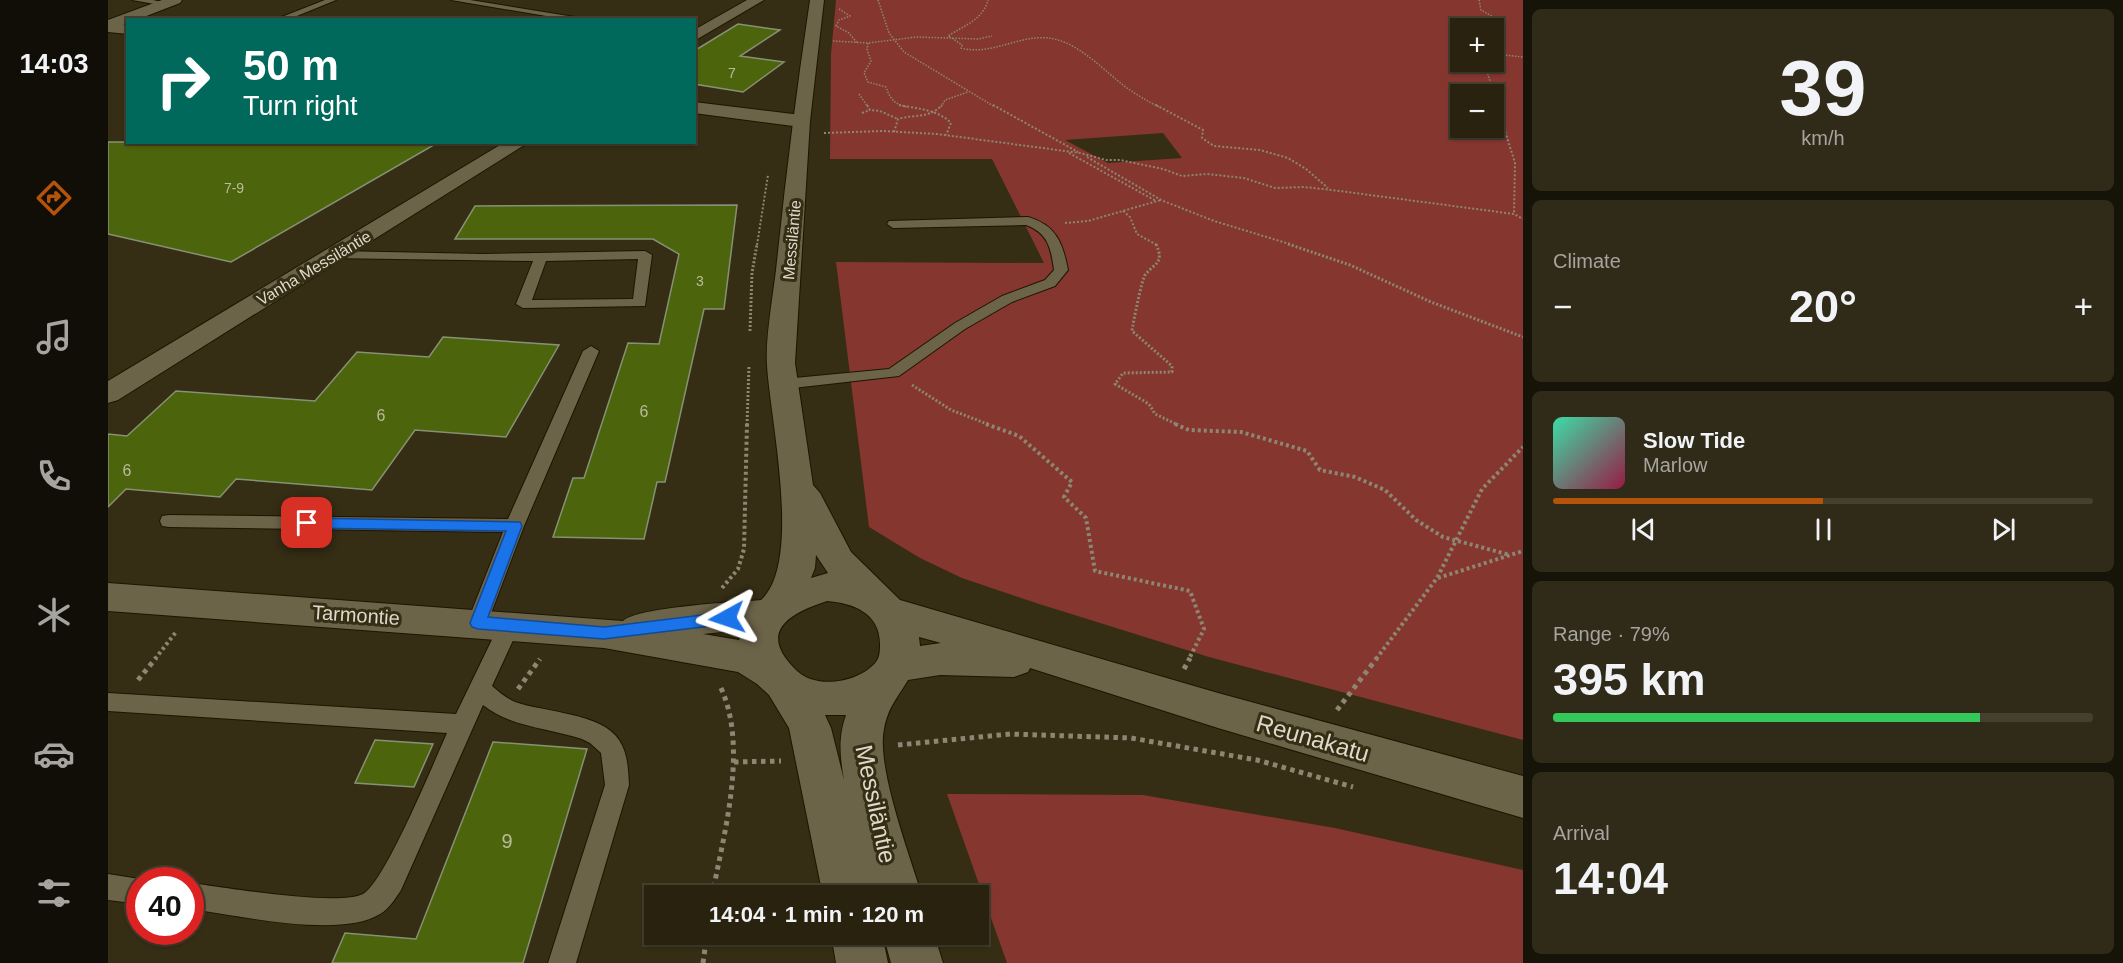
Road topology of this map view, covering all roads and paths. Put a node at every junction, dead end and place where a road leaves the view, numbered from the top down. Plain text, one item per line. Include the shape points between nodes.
1 (136, 0) edge
2 (332, 0) edge
3 (455, 0) edge
4 (757, 0) edge
5 (817, 0) edge
6 (878, 0) edge
7 (988, 0) edge
8 (1479, 0) edge
9 (171, 2) edge
10 (840, 5) dead end
11 (129, 18) edge
12 (283, 18) edge
13 (576, 18) edge
14 (1495, 18) edge
15 (126, 19) edge
16 (108, 26) edge
17 (126, 30) edge
18 (696, 35) edge
19 (992, 36) dead end
20 (952, 38) junction
21 (812, 40) junction
22 (895, 41) junction
23 (856, 43) junction
24 (868, 43) junction
25 (1504, 55) edge
26 (1523, 57) edge
27 (968, 92) junction
28 (859, 94) dead end
29 (696, 107) edge
30 (870, 110) junction
31 (934, 112) junction
32 (862, 113) dead end
33 (898, 119) junction
34 (801, 127) junction
35 (1504, 128) edge
36 (894, 132) junction
37 (946, 135) junction
38 (517, 144) edge
39 (1065, 151) junction
40 (1080, 153) junction
41 (1332, 190) junction
42 (1161, 200) junction
43 (1156, 201) junction
44 (1123, 211) junction
45 (1514, 214) junction
46 (1523, 219) edge
47 (1088, 221) dead end
48 (893, 224) dead end
49 (336, 255) junction
50 (541, 257) junction
51 (1523, 337) edge
52 (591, 351) dead end
53 (893, 373) junction
54 (784, 384) junction
55 (108, 394) edge
56 (1523, 447) edge
57 (796, 480) junction
58 (169, 521) dead end
59 (515, 526) junction
60 (1455, 541) junction
61 (1523, 551) edge
62 (1510, 555) junction
63 (1437, 578) junction
64 (108, 597) edge
65 (880, 604) junction
66 (775, 607) junction
67 (493, 624) junction
68 (176, 631) dead end
69 (604, 633) junction
70 (891, 672) junction
71 (1104, 677) junction
72 (776, 679) junction
73 (479, 689) junction
74 (1171, 697) junction
75 (114, 702) edge
76 (463, 724) junction
77 (1314, 739) junction
78 (861, 750) junction
79 (817, 756) junction
80 (734, 762) dead end
81 (1363, 790) dead end
82 (1523, 797) edge
83 (846, 885) edge
84 (894, 885) edge
85 (108, 887) edge
86 (126, 889) edge
87 (204, 898) edge
88 (705, 945) edge
89 (858, 945) edge
90 (912, 945) edge
91 (562, 963) edge
92 (703, 963) edge
93 (862, 963) edge
94 (917, 963) edge

1 - 9 lane
2 - 12 lane
3 - 13 lane
4 - 18 street
5 - 21 street, Messiläntie
6 - 22 path
7 - 20 path via 986,8 972,22 948,36
8 - 14 path via 1481,10
9 - 11 street
10 - 23 path via 840,11 850,16 839,20 836,26 849,33
15 - 16 street
16 - 17 street
19 - 20 path
20 - 22 path
20 - 41 path via 961,48 976,51 1056,39 1091,58 1136,94 1203,130 1203,140 1228,149 1251,149 1280,156 1314,174 1321,185
21 - 23 path
21 - 34 street, Messiläntie
22 - 24 path
22 - 27 path via 924,66
23 - 24 path
24 - 31 path via 872,57 864,73 868,82 886,87 897,105
25 - 26 path
27 - 31 path via 945,100
27 - 40 path
28 - 30 path
29 - 34 street
30 - 32 path
30 - 33 path
31 - 33 path
31 - 37 path via 951,123
33 - 36 path
34 - 36 path
34 - 54 street, Messiläntie via 781,363
35 - 45 path via 1515,164
36 - 37 path
37 - 39 path
38 - 49 street, Vanha Messiläntie
39 - 40 path
39 - 43 path
40 - 41 path via 1182,176 1244,178 1275,189
40 - 42 path
41 - 45 path
42 - 43 path
42 - 51 path via 1328,257
43 - 44 path
44 - 47 path
44 - 60 path via 1137,234 1157,244 1160,261 1144,276 1132,331 1148,349 1172,366 1172,372 1123,373 1115,384 1149,404 1155,414 1189,430 1241,432 1308,451 1314,465 1324,473 1351,476 1393,494 1422,525
45 - 46 path
48 - 53 lane via 1028,221 1048,230 1057,244 1061,270 1050,283 1007,299
49 - 50 lane
49 - 55 street, Vanha Messiläntie
50 - 50 lane via 645,255 640,303 523,304
52 - 59 lane
53 - 54 lane
53 - 74 path via 951,410 1019,436 1072,482 1064,497 1086,518 1095,572 1190,591 1204,629
54 - 57 street, Messiläntie
56 - 60 path via 1482,489
57 - 65 street, Messiläntie via 837,560
57 - 66 street, Messiläntie via 799,551 793,581
58 - 59 lane
59 - 67 lane
60 - 62 path
60 - 63 path
61 - 62 path
62 - 63 path
63 - 77 path
64 - 67 street, Tarmontie
65 - 66 street via 850,589 826,587 803,591
65 - 70 street via 899,628 902,646
65 - 71 street, Reunakatu via 926,624 1034,653
66 - 69 street, Tarmontie
66 - 72 street via 759,630 758,650
67 - 69 street, Tarmontie
67 - 73 lane
68 - 75 path
69 - 72 street, Tarmontie via 750,659
70 - 71 street, Reunakatu via 940,659 997,659
70 - 72 street via 868,692 848,698 815,697
70 - 78 street, Messiläntie via 869,708
71 - 74 street, Reunakatu
72 - 79 street via 802,710
73 - 76 lane
73 - 91 lane via 504,708 588,729 606,740 616,756 617,785
74 - 77 street, Reunakatu
75 - 76 lane
76 - 87 lane via 392,881 380,899 365,908 334,912
77 - 82 street, Reunakatu
78 - 81 path via 1010,734 1131,738 1257,760
78 - 84 street, Messiläntie via 871,804
79 - 80 path
79 - 83 street
85 - 86 lane
88 - 92 path
89 - 93 street
90 - 94 street

